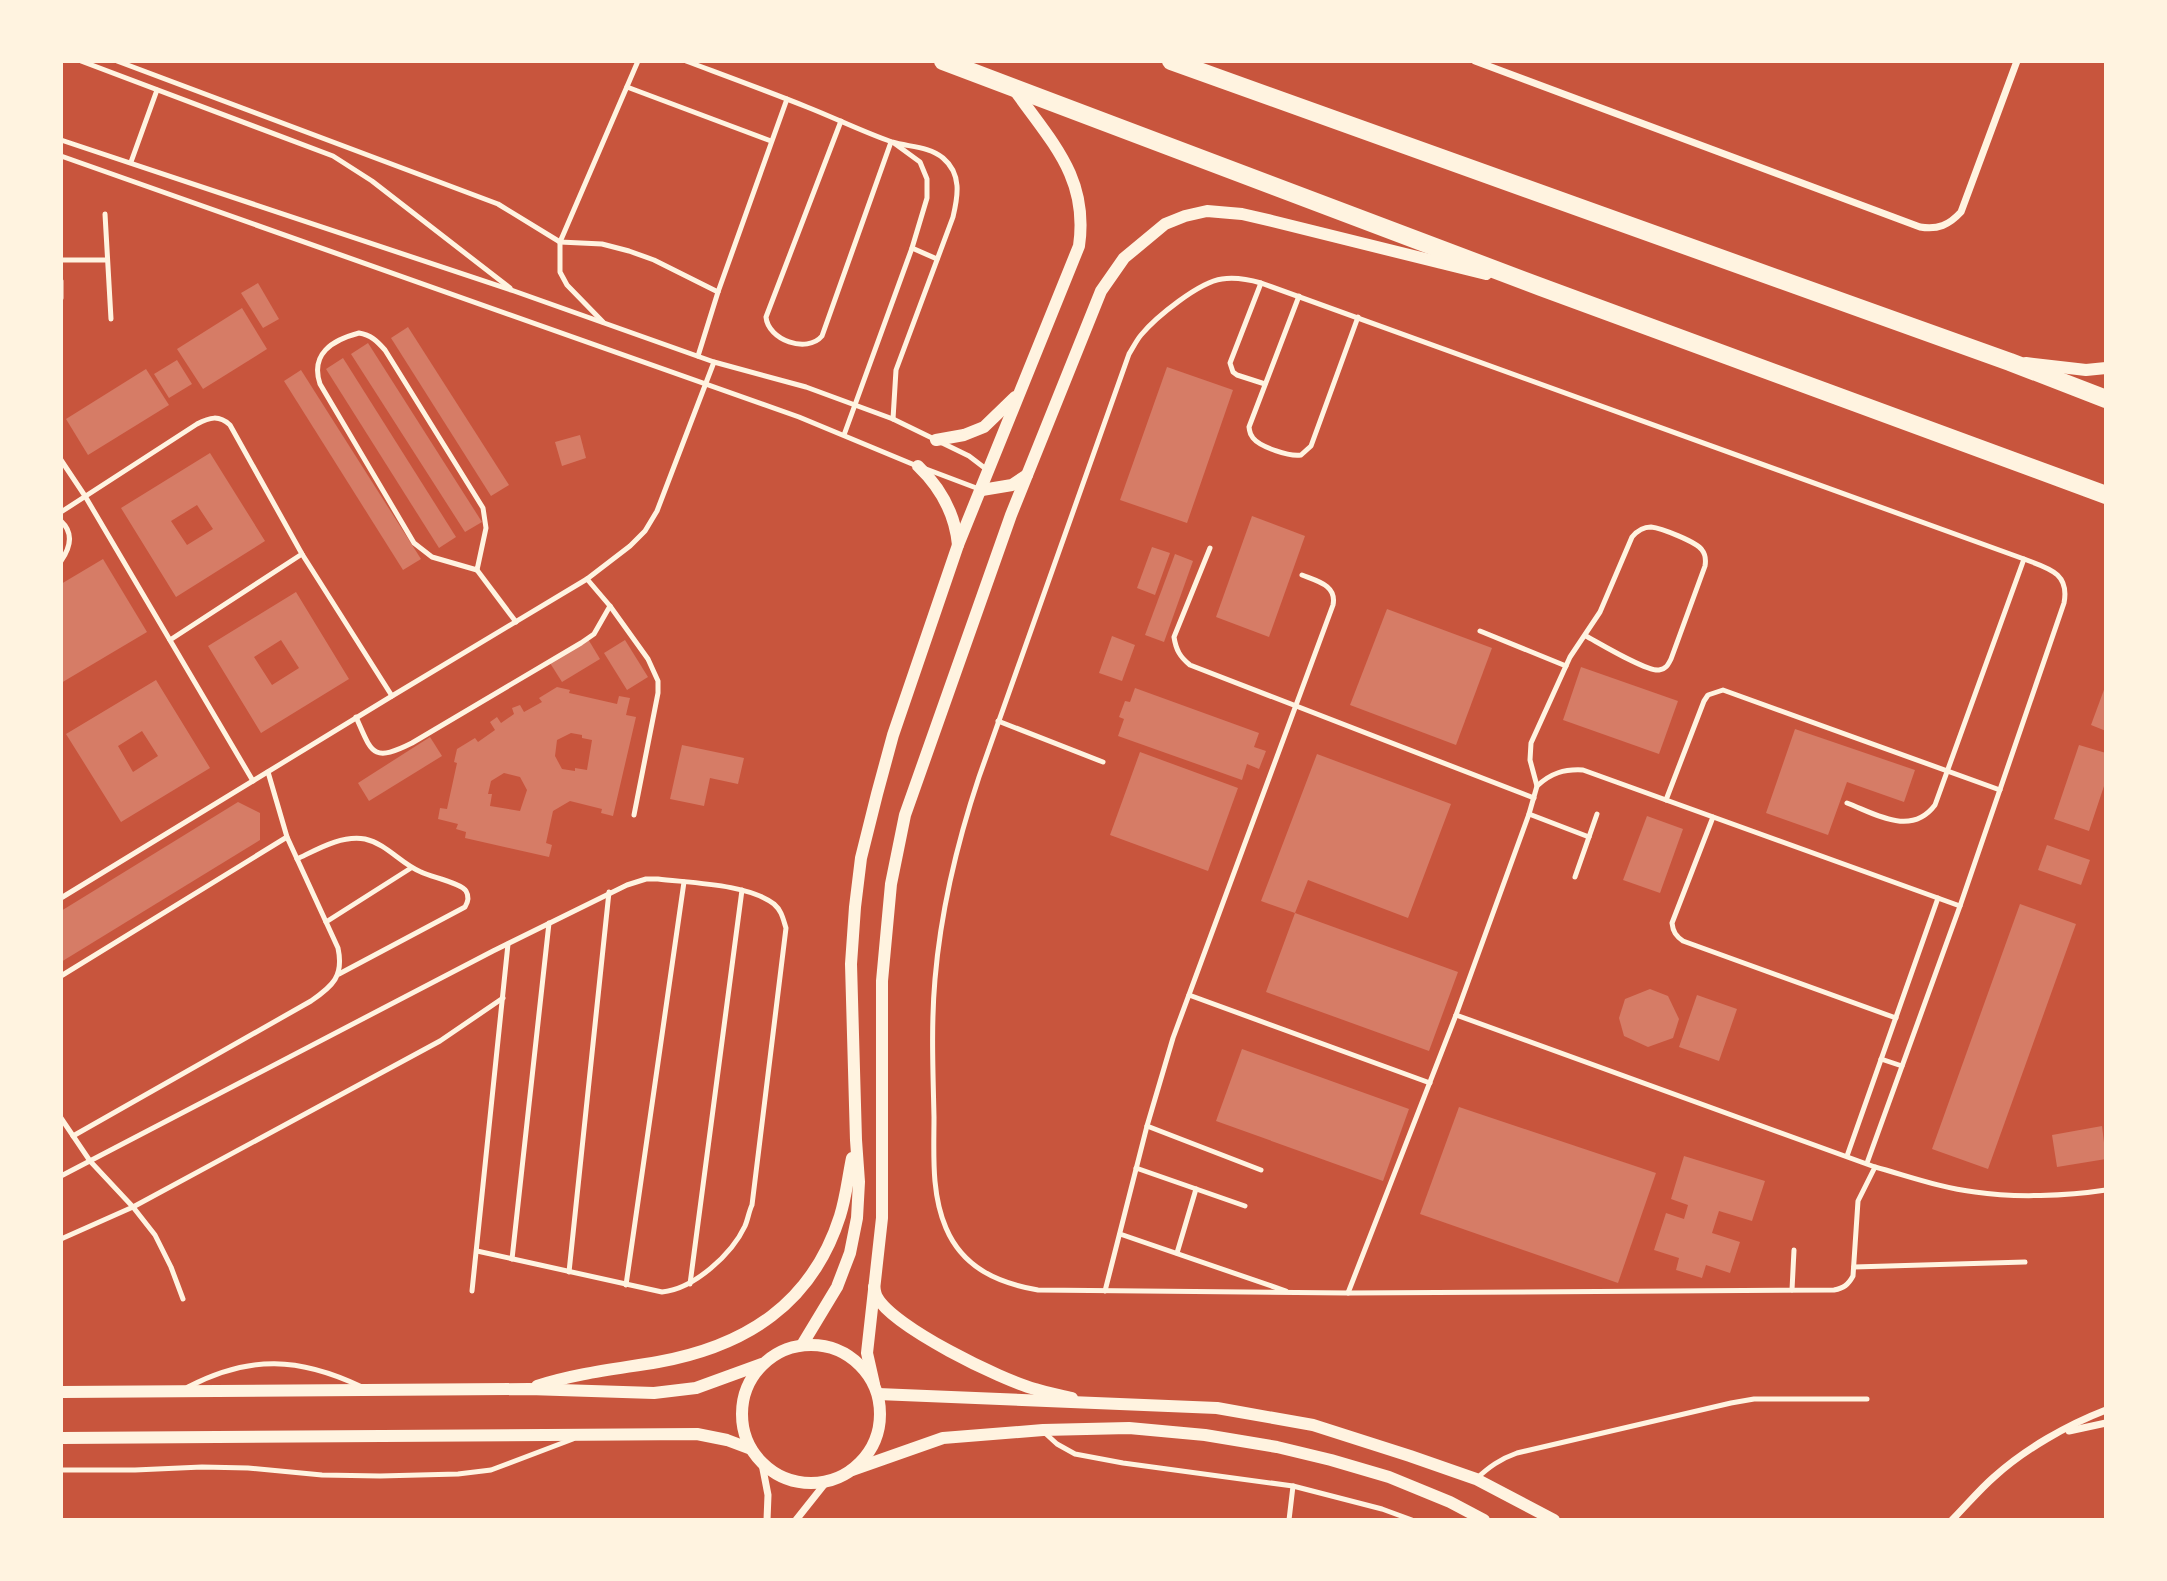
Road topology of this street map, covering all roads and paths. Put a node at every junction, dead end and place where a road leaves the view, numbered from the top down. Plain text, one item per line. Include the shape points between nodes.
1 (81, 61) edge
2 (117, 61) edge
3 (638, 61) edge
4 (686, 61) edge
5 (943, 61) edge
6 (1171, 61) edge
7 (1475, 61) edge
8 (2017, 61) edge
9 (627, 87) junction
10 (1014, 89) junction
11 (157, 90) junction
12 (787, 99) junction
13 (841, 121) junction
14 (61, 140) edge
15 (771, 141) junction
16 (891, 142) junction
17 (69, 143) junction
18 (61, 154) edge
19 (131, 162) junction
20 (105, 214) dead end
21 (561, 242) junction
22 (912, 248) junction
23 (937, 259) junction
24 (61, 260) edge
25 (107, 260) junction
26 (61, 281) edge
27 (1261, 283) junction
28 (1541, 287) junction
29 (514, 291) junction
30 (718, 292) junction
31 (1299, 296) junction
32 (61, 298) edge
33 (1358, 317) junction
34 (111, 319) dead end
35 (605, 324) junction
36 (698, 356) junction
37 (714, 362) junction
38 (2010, 362) junction
39 (2106, 368) edge
40 (705, 384) junction
41 (1265, 384) junction
42 (1020, 392) junction
43 (2106, 399) edge
44 (855, 405) junction
45 (893, 419) junction
46 (844, 435) junction
47 (936, 440) junction
48 (61, 460) edge
49 (918, 466) junction
50 (990, 471) junction
51 (1028, 474) junction
52 (1002, 488) junction
53 (982, 490) junction
54 (2106, 495) edge
55 (85, 496) junction
56 (61, 512) edge
57 (1011, 515) junction
58 (61, 522) edge
59 (958, 545) junction
60 (1210, 548) dead end
61 (302, 554) junction
62 (2024, 559) junction
63 (61, 561) edge
64 (477, 570) junction
65 (1302, 575) dead end
66 (587, 579) junction
67 (610, 606) junction
68 (516, 622) junction
69 (1480, 631) dead end
70 (1586, 636) junction
71 (170, 640) junction
72 (1566, 666) junction
73 (392, 696) junction
74 (1297, 706) junction
75 (356, 717) junction
76 (998, 721) junction
77 (1103, 762) dead end
78 (1947, 771) junction
79 (268, 772) junction
80 (253, 781) junction
81 (1537, 786) junction
82 (2000, 790) junction
83 (1534, 798) junction
84 (1666, 800) junction
85 (1847, 803) dead end
86 (1529, 814) junction
87 (1597, 814) dead end
88 (634, 815) dead end
89 (1713, 817) junction
90 (287, 837) junction
91 (1589, 837) junction
92 (297, 859) junction
93 (411, 868) junction
94 (1575, 877) dead end
95 (684, 882) junction
96 (742, 890) junction
97 (609, 892) junction
98 (61, 898) edge
99 (1938, 898) junction
100 (1959, 906) junction
101 (326, 922) junction
102 (549, 923) junction
103 (508, 944) junction
104 (339, 974) junction
105 (61, 976) edge
106 (1189, 995) junction
107 (503, 998) junction
108 (1455, 1016) junction
109 (1896, 1018) junction
110 (1881, 1059) junction
111 (1902, 1066) junction
112 (1430, 1083) junction
113 (61, 1118) edge
114 (1147, 1126) junction
115 (73, 1136) junction
116 (856, 1140) junction
117 (1847, 1156) junction
118 (90, 1161) junction
119 (1867, 1163) junction
120 (1136, 1167) junction
121 (1875, 1167) junction
122 (1261, 1170) dead end
123 (61, 1176) edge
124 (1196, 1189) junction
125 (2106, 1190) edge
126 (1245, 1206) dead end
127 (133, 1207) junction
128 (1120, 1234) junction
129 (61, 1239) edge
130 (1794, 1250) dead end
131 (477, 1251) junction
132 (1177, 1253) junction
133 (512, 1259) junction
134 (2025, 1262) dead end
135 (1854, 1267) junction
136 (569, 1272) junction
137 (690, 1284) junction
138 (626, 1285) junction
139 (874, 1286) junction
140 (1792, 1290) junction
141 (472, 1291) dead end
142 (1105, 1291) junction
143 (1293, 1293) junction
144 (1348, 1293) junction
145 (183, 1300) dead end
146 (802, 1345) junction
147 (762, 1364) junction
148 (529, 1389) junction
149 (876, 1389) junction
150 (368, 1390) junction
151 (180, 1391) junction
152 (61, 1392) edge
153 (1867, 1399) dead end
154 (1104, 1405) junction
155 (2106, 1410) edge
156 (2106, 1423) edge
157 (1043, 1430) junction
158 (2058, 1433) junction
159 (582, 1436) junction
160 (61, 1438) edge
161 (751, 1449) junction
162 (762, 1464) junction
163 (61, 1470) edge
164 (852, 1470) junction
165 (1476, 1479) junction
166 (827, 1481) junction
167 (1293, 1486) junction
168 (767, 1520) edge
169 (796, 1520) edge
170 (1289, 1520) edge
171 (1412, 1520) edge
172 (1484, 1520) edge
173 (1554, 1520) edge
174 (1952, 1520) edge

1 - 11 lane
2 - 21 lane via 498,204
3 - 9 lane
4 - 12 lane
5 - 10 main road
6 - 38 main road
7 - 8 street via 1932,229 1961,212
9 - 15 lane
9 - 21 lane
10 - 28 main road
10 - 42 street via 1073,177 1082,229
11 - 19 lane
11 - 29 lane via 353,167
12 - 13 lane
12 - 15 lane
13 - 16 lane
13 - 16 lane via 768,311 766,324 774,334 806,345 822,336
14 - 17 lane
15 - 30 lane
16 - 22 lane via 920,162 927,179 927,198
16 - 23 lane via 942,157 958,183 953,217
17 - 18 lane
17 - 19 lane
18 - 40 lane
19 - 29 lane
20 - 25 lane
21 - 30 lane via 629,251
21 - 35 lane via 560,272
22 - 23 lane
22 - 44 lane
23 - 45 lane via 896,370
24 - 25 lane
25 - 34 lane
26 - 32 lane
27 - 31 lane
27 - 41 lane via 1230,363 1233,372
27 - 76 lane via 1242,277 1219,279 1199,288 1158,318 1129,354
28 - 51 street via 1242,214 1207,211 1185,216 1165,224 1124,258 1101,291
28 - 54 main road
29 - 35 lane
30 - 36 lane
31 - 33 lane
31 - 41 lane
33 - 41 lane via 1311,446 1301,455 1259,443 1250,433
33 - 62 lane
35 - 36 lane
36 - 37 lane
37 - 40 lane
37 - 44 lane
38 - 39 street
38 - 43 main road
40 - 46 lane
40 - 66 lane via 657,512 630,546
42 - 47 street via 984,428
42 - 50 street
44 - 45 lane
44 - 46 lane
45 - 47 lane
46 - 49 lane
47 - 50 lane
48 - 55 lane
49 - 53 lane
49 - 59 street via 946,501
50 - 52 street
50 - 53 street
51 - 52 street
51 - 57 street
52 - 53 street
52 - 57 street
53 - 59 street
55 - 56 lane
55 - 61 lane via 197,424 214,417 223,419
55 - 71 lane
57 - 139 street via 905,815 891,884 882,981 882,1218
58 - 63 lane via 70,544
59 - 116 street via 893,735 861,858 851,964
60 - 74 lane via 1177,627 1176,648 1190,665
61 - 71 lane
61 - 73 lane
62 - 78 lane
62 - 82 lane via 2053,571 2065,585 2066,594
64 - 64 lane via 432,557 414,543 320,384 317,364 321,352 359,332 385,350 483,508 486,528
64 - 68 lane
65 - 74 lane via 1326,585 1334,600
66 - 67 lane
66 - 68 lane
67 - 75 lane via 594,634 581,643 395,752 370,748
67 - 88 lane via 658,681
68 - 73 lane
69 - 72 lane
70 - 70 lane via 1637,531 1657,528 1704,552 1705,566 1671,659 1663,669 1649,669
70 - 72 lane
71 - 80 lane
72 - 81 lane via 1531,743
73 - 75 lane
74 - 83 lane
74 - 106 lane
75 - 79 lane
76 - 77 lane
76 - 142 lane via 962,827 940,930 932,1034 937,1202 946,1229 962,1253 984,1272 1010,1285 1038,1290
78 - 82 lane
78 - 84 lane via 1723,690 1704,701
78 - 85 lane via 1935,805 1913,822
79 - 80 lane
79 - 90 lane
80 - 98 lane
81 - 83 lane
81 - 84 lane via 1558,772 1583,770
82 - 100 lane
83 - 86 lane
84 - 89 lane
86 - 91 lane
86 - 108 lane
87 - 91 lane
89 - 99 lane
89 - 109 lane via 1672,923 1677,937
90 - 92 lane
90 - 105 lane
91 - 94 lane
92 - 93 lane via 338,840 365,839 390,850
92 - 101 lane
93 - 101 lane
93 - 104 lane via 467,891 465,907
95 - 96 lane
95 - 97 lane via 646,879
95 - 138 lane
96 - 137 lane
96 - 137 lane via 774,904 786,928 752,1205 739,1236
97 - 102 lane
97 - 136 lane
99 - 100 lane
99 - 109 lane
100 - 111 lane
101 - 104 lane via 338,948
102 - 103 lane
102 - 133 lane
103 - 107 lane
103 - 118 lane
104 - 115 lane via 330,988 311,1001
106 - 112 lane
106 - 114 lane
107 - 127 lane via 440,1041
107 - 131 lane
108 - 112 lane
108 - 117 lane
109 - 110 lane
110 - 111 lane
110 - 117 lane
111 - 119 lane
112 - 144 lane
113 - 115 lane
114 - 120 lane
114 - 122 lane
115 - 118 lane
116 - 146 street via 858,1206 849,1253 837,1287
116 - 148 street via 841,1214 829,1245 812,1274 764,1322 704,1351 584,1373
117 - 119 lane
118 - 123 lane
118 - 127 lane
119 - 121 lane
120 - 124 lane
120 - 128 lane
121 - 125 lane via 1976,1192 2009,1195
121 - 135 lane via 1857,1201
124 - 126 lane
124 - 132 lane
127 - 129 lane
127 - 145 lane via 155,1235
128 - 132 lane
128 - 142 lane
130 - 140 lane
131 - 133 lane
131 - 141 lane
132 - 143 lane
133 - 136 lane
134 - 135 lane
135 - 140 lane via 1843,1289
136 - 138 lane
137 - 138 lane via 662,1292
139 - 149 street via 867,1353
139 - 154 street via 877,1297 897,1317 967,1362 1033,1389
140 - 144 lane
142 - 143 lane
143 - 144 lane
146 - 147 street
146 - 149 street via 836,1349 852,1357
147 - 148 street via 676,1391
147 - 161 street via 751,1378 741,1414
148 - 150 street
149 - 154 street
149 - 164 street via 881,1415 877,1436
150 - 151 street
150 - 151 lane via 320,1369 281,1363 223,1371
151 - 152 street
153 - 165 lane via 1755,1399 1708,1407 1517,1453
154 - 165 street via 1217,1408 1312,1425
155 - 158 street
156 - 158 street
157 - 164 street via 943,1438
157 - 167 lane via 1075,1454
157 - 172 street via 1129,1428 1277,1447 1389,1477
158 - 174 street via 1995,1476
159 - 160 street
159 - 161 street via 697,1434
159 - 163 lane via 491,1470 458,1474 322,1475 202,1467
161 - 162 street
162 - 166 street via 792,1481
162 - 168 street
164 - 166 street
165 - 173 street
166 - 169 street
167 - 170 lane
167 - 171 lane

